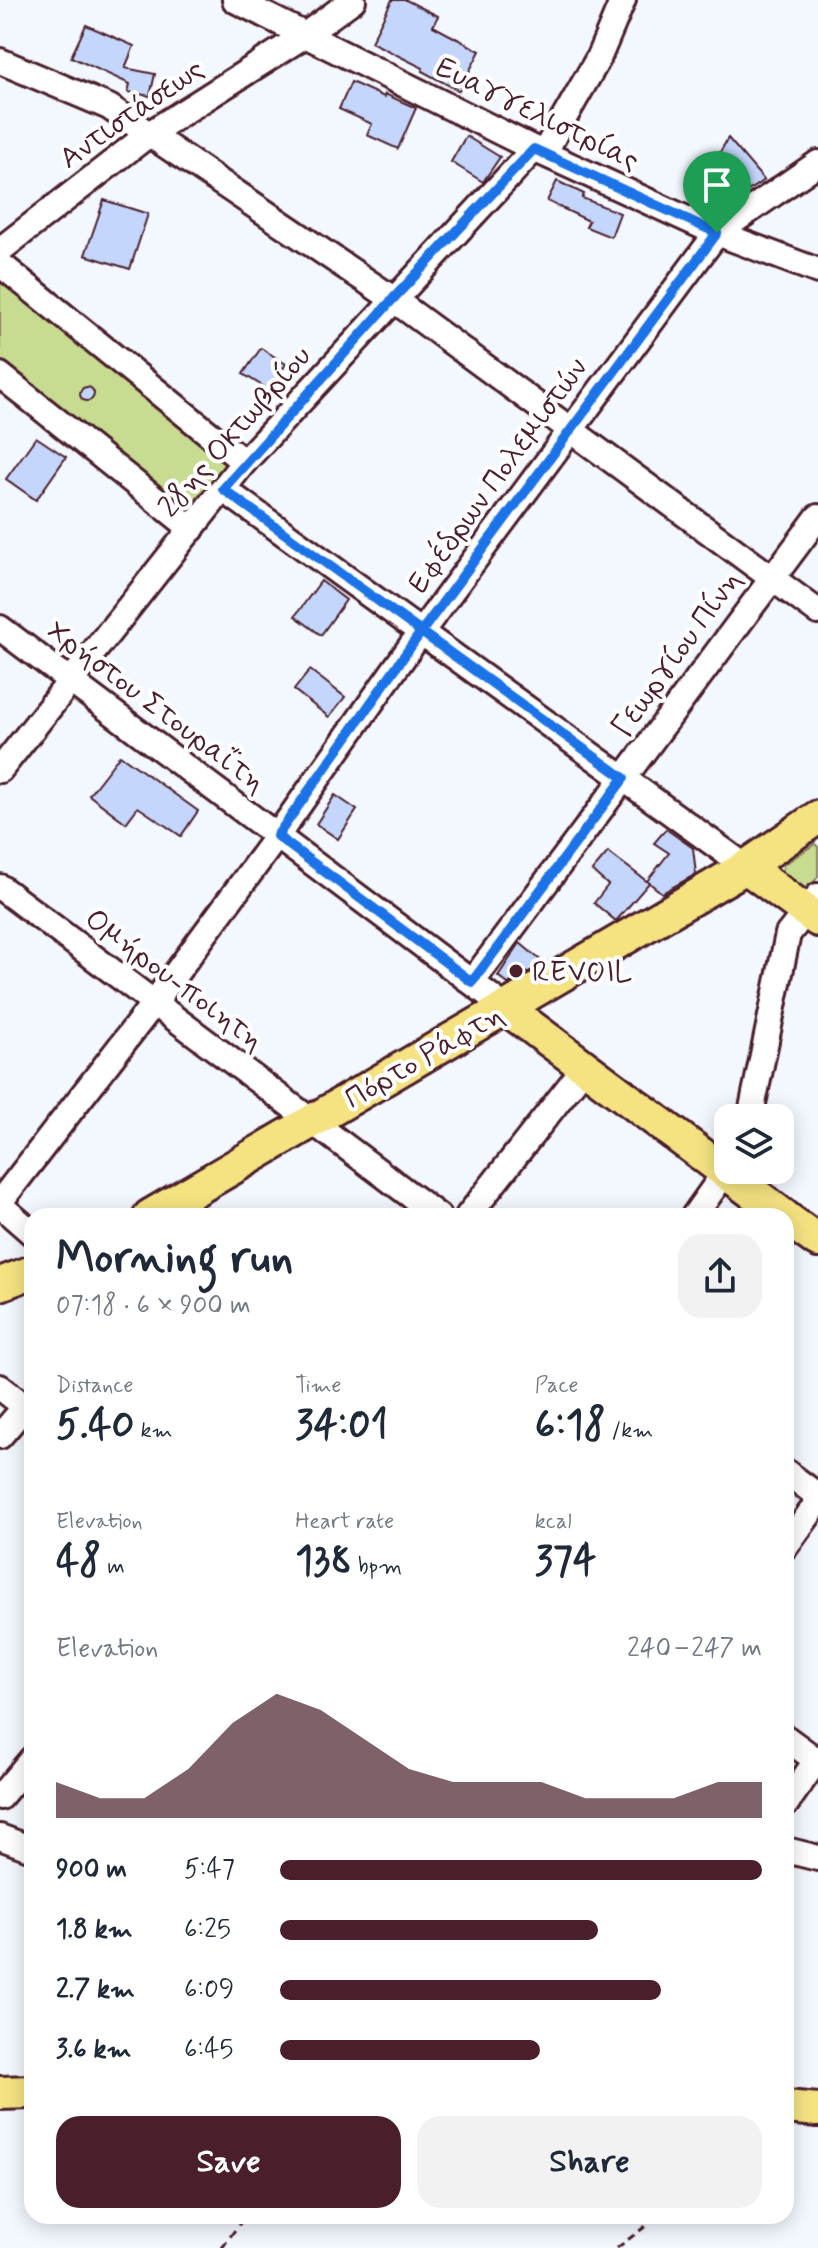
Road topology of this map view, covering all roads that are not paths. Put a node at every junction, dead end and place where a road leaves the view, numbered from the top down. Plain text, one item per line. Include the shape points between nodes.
1 (235, 0) edge
2 (353, 0) edge
3 (623, 0) edge
4 (305, 35) junction
5 (0, 61) edge
6 (149, 134) junction
7 (539, 151) junction
8 (818, 163) edge
9 (717, 233) junction
10 (0, 250) edge
11 (0, 264) edge
12 (818, 271) edge
13 (393, 299) junction
14 (0, 375) edge
15 (571, 428) junction
16 (244, 462) junction
17 (223, 489) junction
18 (818, 517) edge
19 (192, 529) junction
20 (772, 577) junction
21 (818, 612) edge
22 (0, 628) edge
23 (421, 632) junction
24 (71, 681) junction
25 (0, 770) edge
26 (624, 778) junction
27 (818, 817) edge
28 (277, 836) junction
29 (746, 867) junction
30 (0, 887) edge
31 (814, 909) edge
32 (472, 982) junction
33 (154, 1003) junction
34 (506, 1008) junction
35 (584, 1068) junction
36 (753, 1104) edge
37 (311, 1122) junction
38 (714, 1162) edge
39 (717, 1184) edge
40 (743, 1184) edge
41 (0, 1203) edge
42 (164, 1208) edge
43 (427, 1208) edge
44 (474, 1208) edge
45 (700, 1208) edge
46 (773, 1208) edge
47 (794, 1224) edge
48 (24, 1226) edge
49 (818, 1241) edge
50 (24, 1275) edge
51 (0, 1284) edge
52 (0, 1387) edge
53 (24, 1406) edge
54 (24, 1413) edge
55 (0, 1436) edge
56 (794, 1478) edge
57 (818, 1496) edge
58 (818, 1502) edge
59 (794, 1535) edge
60 (794, 1743) edge
61 (817, 1759) edge
62 (24, 1768) edge
63 (794, 1792) edge
64 (0, 1797) edge
65 (0, 1837) edge
66 (24, 1846) edge
67 (794, 1852) edge
68 (818, 1858) edge
69 (24, 2092) edge
70 (0, 2093) edge
71 (794, 2108) edge
72 (818, 2110) edge

1 - 4 street, Ευαγγελιστρίας
2 - 4 street, Αντιστάσεως
3 - 7 street, 28ης Οκτωβρίου via 598,59
4 - 6 street, Αντιστάσεως
4 - 7 street, Ευαγγελιστρίας
5 - 6 street via 109,107
6 - 10 street, Αντιστάσεως
6 - 13 street
7 - 9 street, Ευαγγελιστρίας
7 - 13 street, 28ης Οκτωβρίου
8 - 9 street, Εφέδρων Πολεμιστών
9 - 12 street, Ευαγγελιστρίας
9 - 15 street, Εφέδρων Πολεμιστών
11 - 16 street
13 - 15 street
13 - 16 street, 28ης Οκτωβρίου
14 - 19 street
15 - 20 street
15 - 23 street, Εφέδρων Πολεμιστών
16 - 17 street, 28ης Οκτωβρίου
17 - 19 street, 28ης Οκτωβρίου
17 - 23 street
18 - 20 street, Γεωργίου Πίνη
19 - 24 street, 28ης Οκτωβρίου
20 - 21 street
20 - 26 street, Γεωργίου Πίνη
22 - 24 street, Χρήστου Στουραΐτη
23 - 26 street
23 - 28 street, Εφέδρων Πολεμιστών
24 - 25 street, 28ης Οκτωβρίου
24 - 28 street, Χρήστου Στουραΐτη
26 - 29 street
26 - 32 street, Γεωργίου Πίνη
27 - 29 main road, Πόρτο Ράφτη
28 - 32 street, Χρήστου Στουραΐτη
28 - 33 street, Εφέδρων Πολεμιστών
29 - 31 main road
29 - 34 main road, Πόρτο Ράφτη
30 - 33 street, Ομήρου-ποιητη
31 - 36 street via 788,934
32 - 34 street, Χρήστου Στουραΐτη
33 - 37 street, Ομήρου-ποιητη
33 - 41 street, Εφέδρων Πολεμιστών
34 - 35 main road
34 - 37 main road, Πόρτο Ράφτη
35 - 38 main road
35 - 44 street
37 - 42 main road, Πόρτο Ράφτη
37 - 43 street, Ομήρου-ποιητη
39 - 45 street
40 - 46 main road
41 - 48 street
47 - 49 main road
50 - 51 main road
52 - 53 street
54 - 55 street
56 - 57 street
58 - 59 street
60 - 61 street
61 - 63 street
62 - 64 street
65 - 66 street
67 - 68 street
69 - 70 main road
71 - 72 main road

